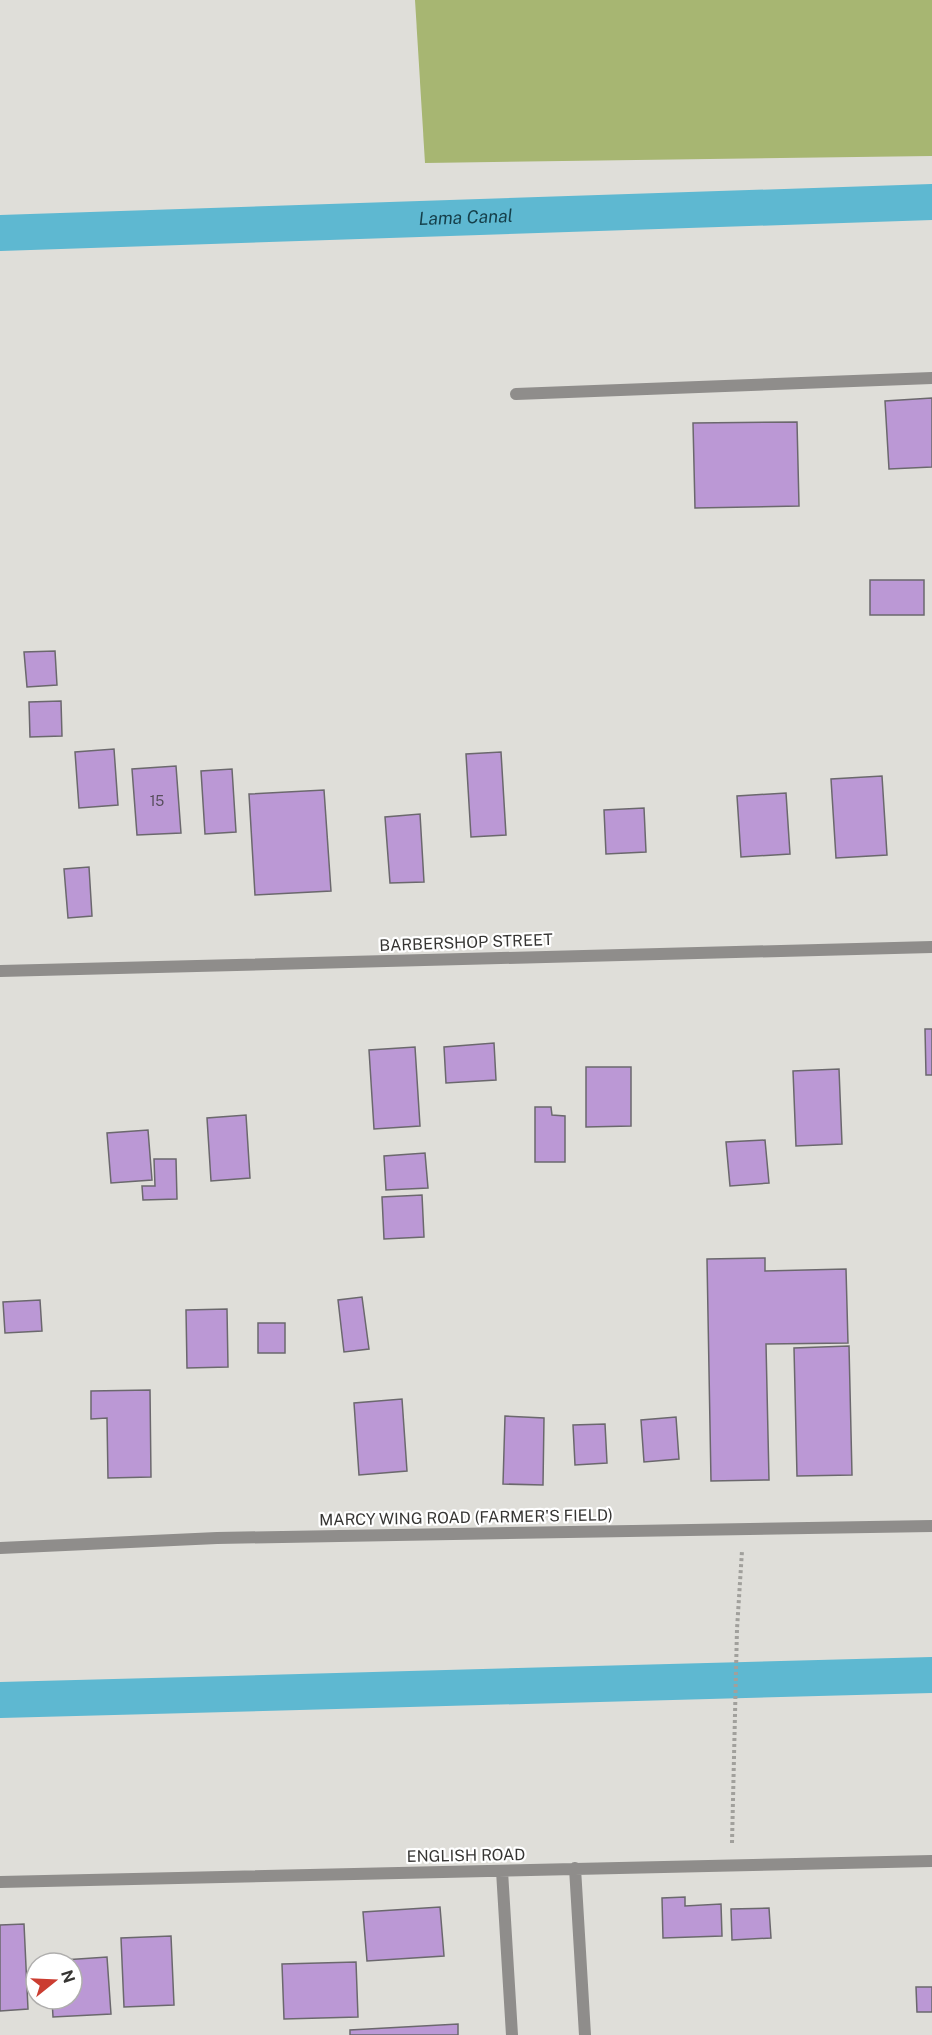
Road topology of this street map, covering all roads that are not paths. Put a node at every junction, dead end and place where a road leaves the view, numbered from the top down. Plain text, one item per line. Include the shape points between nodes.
1 (932, 378) edge
2 (516, 394) dead end
3 (932, 946) edge
4 (0, 971) edge
5 (932, 1526) edge
6 (0, 1548) edge
7 (932, 1861) edge
8 (575, 1868) junction
9 (502, 1871) junction
10 (0, 1882) edge
11 (512, 2035) edge
12 (585, 2035) edge

1 - 2 street
3 - 4 street, BARBERSHOP STREET
5 - 6 street, MARCY WING ROAD (FARMER'S FIELD) via 217,1538
7 - 8 street, ENGLISH ROAD
8 - 9 street, ENGLISH ROAD
8 - 12 street
9 - 10 street, ENGLISH ROAD
9 - 11 street

